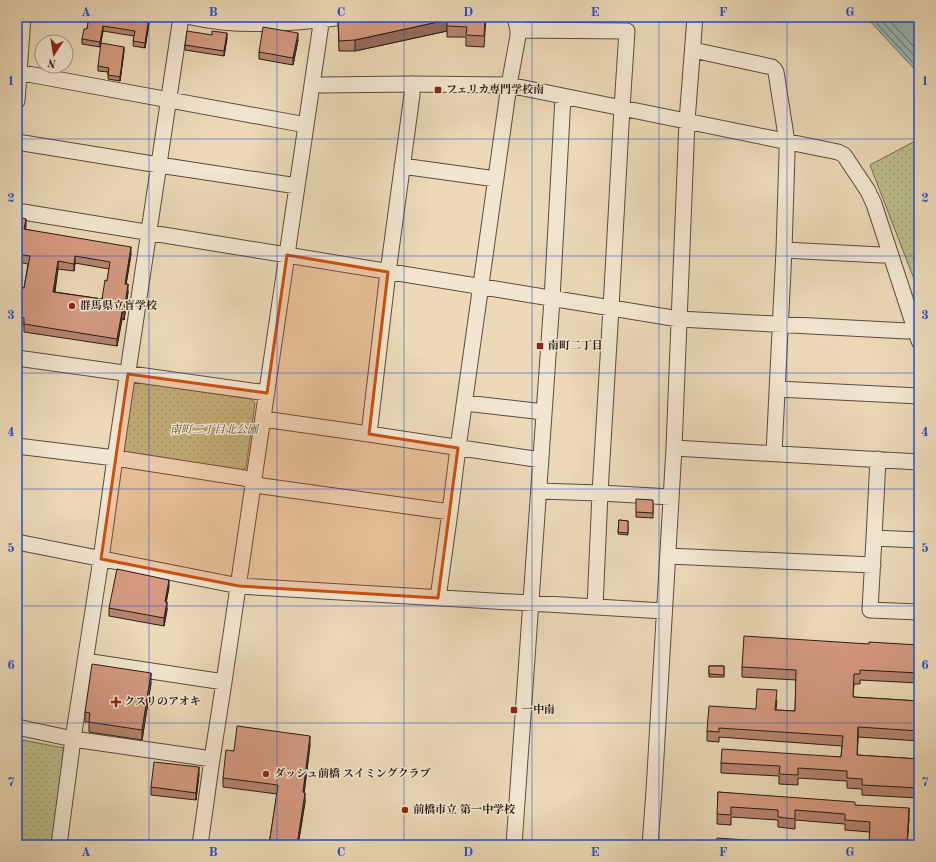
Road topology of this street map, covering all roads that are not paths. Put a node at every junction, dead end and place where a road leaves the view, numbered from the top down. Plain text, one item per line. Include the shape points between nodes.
1 (23, 17) edge
2 (181, 17) edge
3 (191, 17) edge
4 (344, 17) edge
5 (695, 17) edge
6 (322, 18) edge
7 (517, 23) edge
8 (693, 50) junction
9 (18, 72) edge
10 (313, 83) junction
11 (412, 84) junction
12 (509, 86) junction
13 (563, 97) junction
14 (168, 100) junction
15 (17, 101) edge
16 (622, 108) junction
17 (687, 121) junction
18 (306, 125) junction
19 (17, 142) edge
20 (787, 142) junction
21 (159, 165) junction
22 (402, 166) junction
23 (496, 179) junction
24 (297, 186) junction
25 (17, 211) edge
26 (149, 233) junction
27 (784, 250) junction
28 (890, 254) junction
29 (287, 255) junction
30 (388, 272) junction
31 (481, 287) junction
32 (552, 299) junction
33 (611, 308) junction
34 (679, 319) junction
35 (781, 325) junction
36 (917, 335) edge
37 (17, 358) edge
38 (128, 374) junction
39 (777, 389) junction
40 (267, 393) junction
41 (919, 396) edge
42 (465, 403) junction
43 (544, 412) junction
44 (263, 419) junction
45 (369, 434) junction
46 (17, 446) edge
47 (458, 448) junction
48 (674, 448) junction
49 (774, 453) junction
50 (115, 458) junction
51 (878, 459) junction
52 (541, 460) junction
53 (919, 462) edge
54 (254, 482) junction
55 (539, 491) junction
56 (600, 493) junction
57 (671, 498) junction
58 (450, 512) junction
59 (874, 538) junction
60 (919, 540) edge
61 (17, 542) edge
62 (668, 556) junction
63 (101, 559) junction
64 (873, 565) junction
65 (239, 586) junction
66 (438, 598) junction
67 (531, 603) junction
68 (595, 607) junction
69 (664, 611) junction
70 (919, 612) edge
71 (85, 661) junction
72 (224, 682) junction
73 (17, 727) edge
74 (74, 739) junction
75 (212, 759) junction
76 (59, 845) edge
77 (200, 845) edge
78 (514, 845) edge
79 (650, 845) edge

1 - 9 street
2 - 14 street
3 - 6 street via 249,23 284,23
4 - 6 street
5 - 8 street
6 - 10 street
7 - 12 street via 518,36
7 - 16 street via 627,31
8 - 17 street
8 - 20 street via 772,67
9 - 14 street
9 - 15 street
10 - 11 street
10 - 18 street
11 - 12 street
11 - 22 street
12 - 13 street
12 - 23 street
13 - 16 street
13 - 32 street
14 - 18 street
14 - 21 street
16 - 17 street
16 - 33 street
17 - 20 street
17 - 34 street
18 - 24 street
19 - 21 street
20 - 27 street
20 - 28 street via 844,155 868,191
21 - 24 street
21 - 26 street
22 - 23 street
22 - 30 street
23 - 31 street
24 - 29 street
25 - 26 street
26 - 29 street
26 - 38 street
27 - 28 street
27 - 35 street
28 - 36 street
29 - 30 street
29 - 40 street
30 - 31 street
30 - 45 street
31 - 32 street
31 - 42 street
32 - 33 street
32 - 43 street
33 - 34 street
33 - 56 street
34 - 35 street
34 - 48 street
35 - 36 street via 907,331
35 - 39 street
37 - 38 street
38 - 40 street
38 - 50 street
39 - 41 street
39 - 49 street
40 - 44 street
42 - 43 street
42 - 47 street
43 - 52 street
44 - 45 street
44 - 54 street
45 - 47 street
46 - 50 street
47 - 52 street
47 - 58 street
48 - 49 street
48 - 57 street
49 - 51 street
50 - 54 street via 244,478
50 - 63 street
51 - 53 street
51 - 59 street
52 - 55 street
54 - 58 street via 262,486
54 - 65 street
55 - 56 street
55 - 67 street
56 - 57 street
56 - 68 street
57 - 62 street
58 - 66 street
59 - 60 street
59 - 64 street
61 - 63 street
62 - 64 street
62 - 69 street
63 - 65 street
63 - 71 street
64 - 70 street via 870,610
65 - 66 street
65 - 72 street
66 - 67 street
67 - 68 street
67 - 78 street
68 - 69 street
69 - 79 street
71 - 72 street
71 - 74 street
72 - 75 street
73 - 74 street
74 - 75 street
74 - 76 street
75 - 77 street

